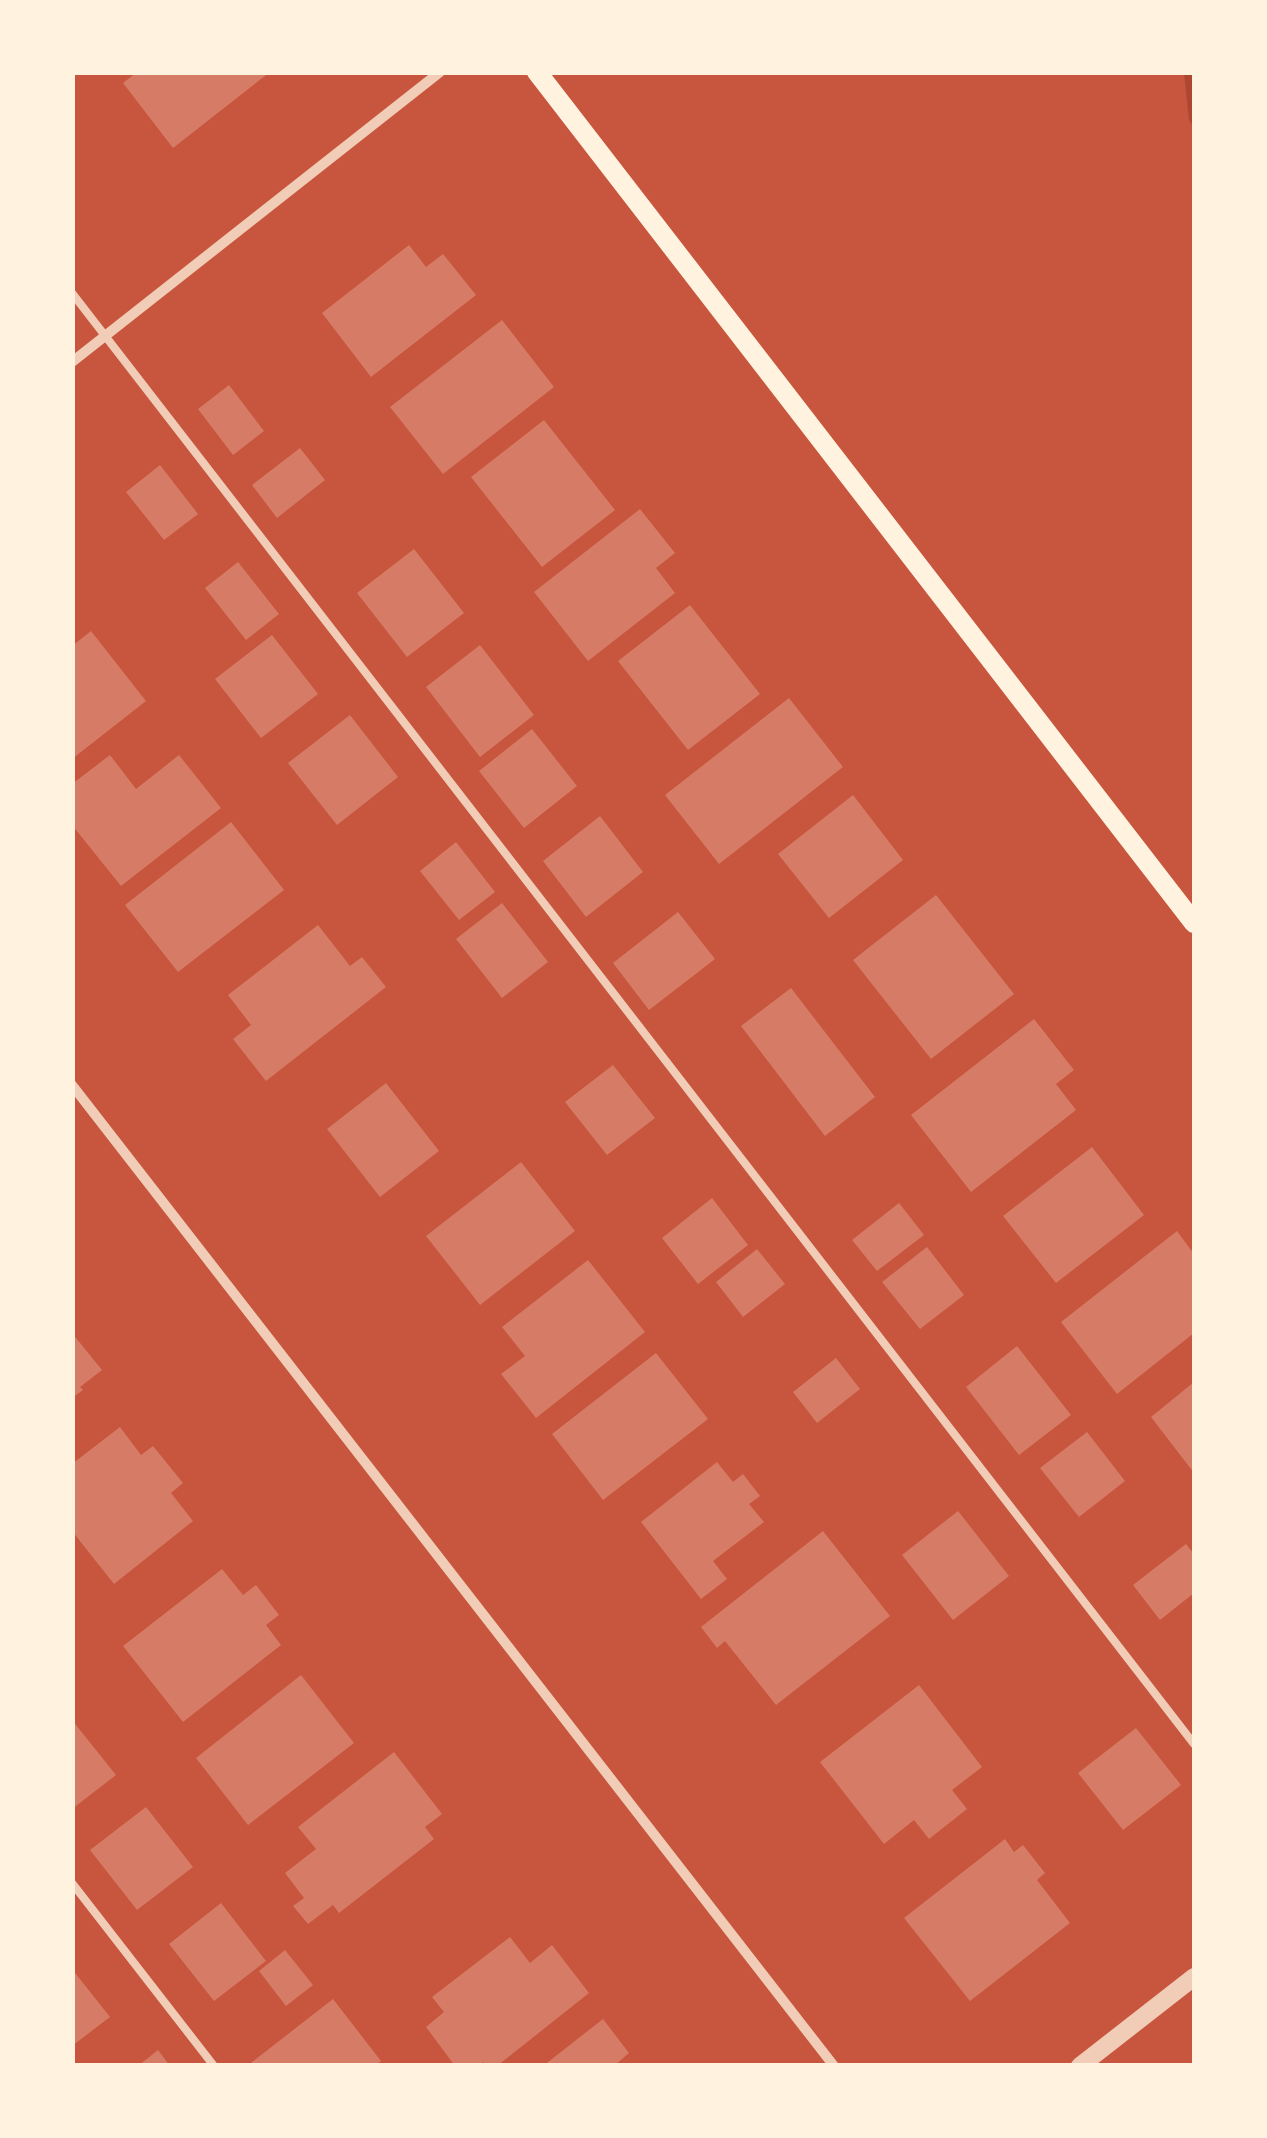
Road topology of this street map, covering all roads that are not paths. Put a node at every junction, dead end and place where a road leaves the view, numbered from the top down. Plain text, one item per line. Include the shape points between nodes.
1 (440, 72) edge
2 (538, 72) edge
3 (72, 293) edge
4 (106, 336) junction
5 (72, 362) edge
6 (1194, 923) edge
7 (72, 1085) edge
8 (1194, 1744) edge
9 (72, 1883) edge
10 (1194, 1977) edge
11 (214, 2066) edge
12 (834, 2066) edge
13 (1080, 2066) edge

1 - 4 street
2 - 6 main road
3 - 4 lane
4 - 5 street
4 - 8 lane
7 - 12 street
9 - 11 lane
10 - 13 street

